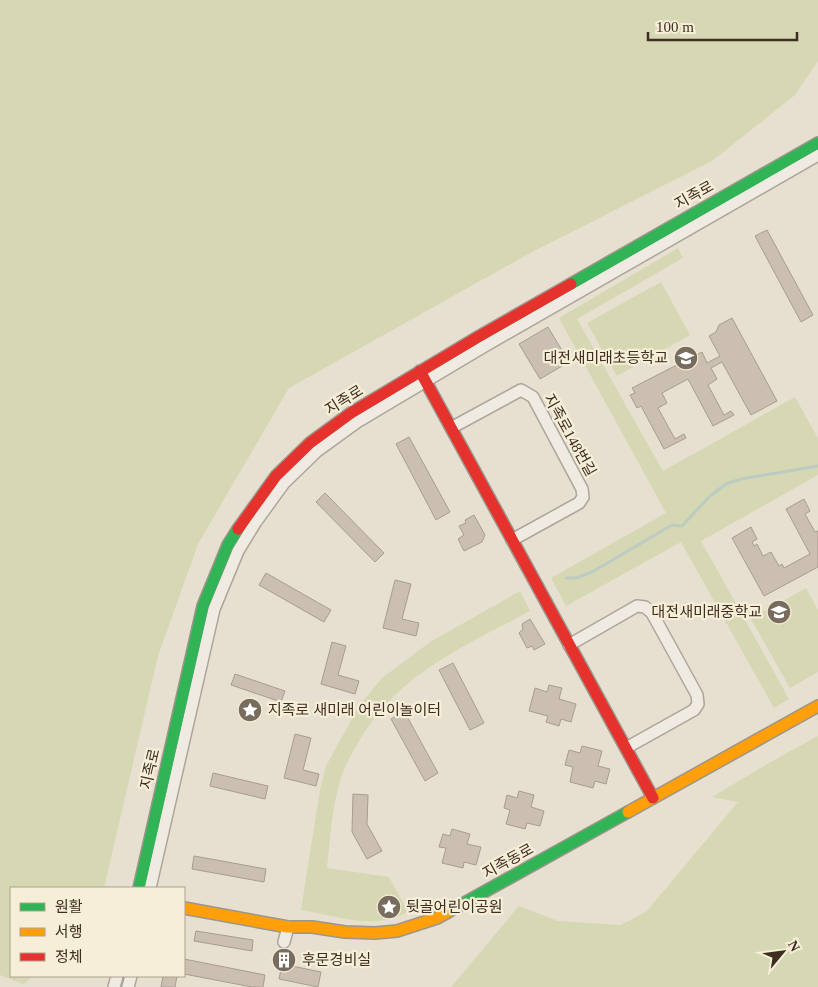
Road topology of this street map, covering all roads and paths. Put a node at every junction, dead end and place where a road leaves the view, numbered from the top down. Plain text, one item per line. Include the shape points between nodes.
1 (818, 143) edge
2 (818, 156) edge
3 (423, 376) junction
4 (451, 428) junction
5 (512, 540) junction
6 (569, 645) junction
7 (818, 706) edge
8 (626, 748) junction
9 (653, 798) junction
10 (139, 887) edge
11 (150, 887) edge
12 (185, 908) edge
13 (288, 927) junction
14 (284, 942) dead end

1 - 3 street, 지족로 via 624,252
2 - 3 street, 지족로 via 517,327
3 - 4 street
3 - 10 street, 지족로 via 351,413 310,443 276,476 228,545 203,606
3 - 11 street, 지족로 via 317,451 284,483 238,550 214,609
4 - 5 street
4 - 5 street, 지족로148번길 via 521,390 533,397 583,496 579,503
5 - 6 street
6 - 8 street
6 - 8 street via 637,606 644,607 652,613 688,678 697,695 698,704 694,710
7 - 9 street, 지족동로
8 - 9 street
9 - 13 street, 지족동로 via 437,918 397,931 376,933
12 - 13 street, 지족동로
13 - 14 street

